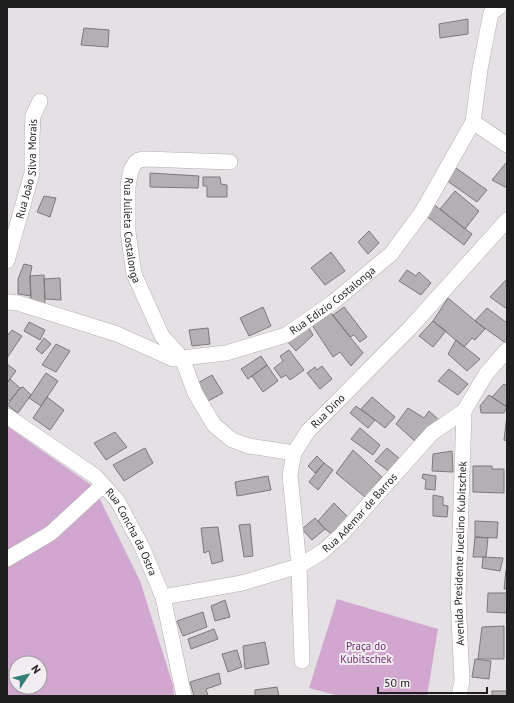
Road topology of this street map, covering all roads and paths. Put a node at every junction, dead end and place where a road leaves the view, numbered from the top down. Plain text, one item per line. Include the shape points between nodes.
1 (499, 7) edge
2 (40, 101) dead end
3 (472, 122) junction
4 (507, 145) edge
5 (230, 162) dead end
6 (507, 220) edge
7 (7, 261) edge
8 (7, 302) edge
9 (507, 350) edge
10 (182, 358) junction
11 (464, 411) junction
12 (7, 416) edge
13 (294, 453) junction
14 (103, 485) junction
15 (7, 559) edge
16 (299, 566) junction
17 (163, 597) junction
18 (302, 661) dead end
19 (184, 696) edge
20 (459, 696) edge

1 - 3 street, Rua Edizio Costalonga via 491,13
2 - 7 street, Rua João Silva Morais via 33,116 32,173
3 - 4 street
3 - 10 street, Rua Edizio Costalonga via 422,212 391,254 332,303 286,335 226,353
5 - 10 street, Rua Julieta Costalonga via 145,159 139,160 130,170 128,232 134,274 162,336
6 - 13 street, Rua Dino via 410,328 308,431
8 - 10 street, Rua Edizio Costalonga via 18,303 117,334 173,360
9 - 11 street, Rua Ademar de Barros via 486,374
10 - 13 street via 195,392 214,425 232,440 249,446
11 - 16 street, Rua Ademar de Barros via 432,433 341,535 322,552
11 - 20 street, Avenida Presidente Jucelino Kubitschek via 458,597 462,681
12 - 14 street, Rua Concha da Ostra via 95,476
13 - 16 street, Rua Dino via 290,475
14 - 15 street via 51,533
14 - 17 street, Rua Concha da Ostra via 117,500 142,547
16 - 17 street, Rua Ademar de Barros via 242,584
16 - 18 street, Rua Dino
17 - 19 street, Rua Concha da Ostra

